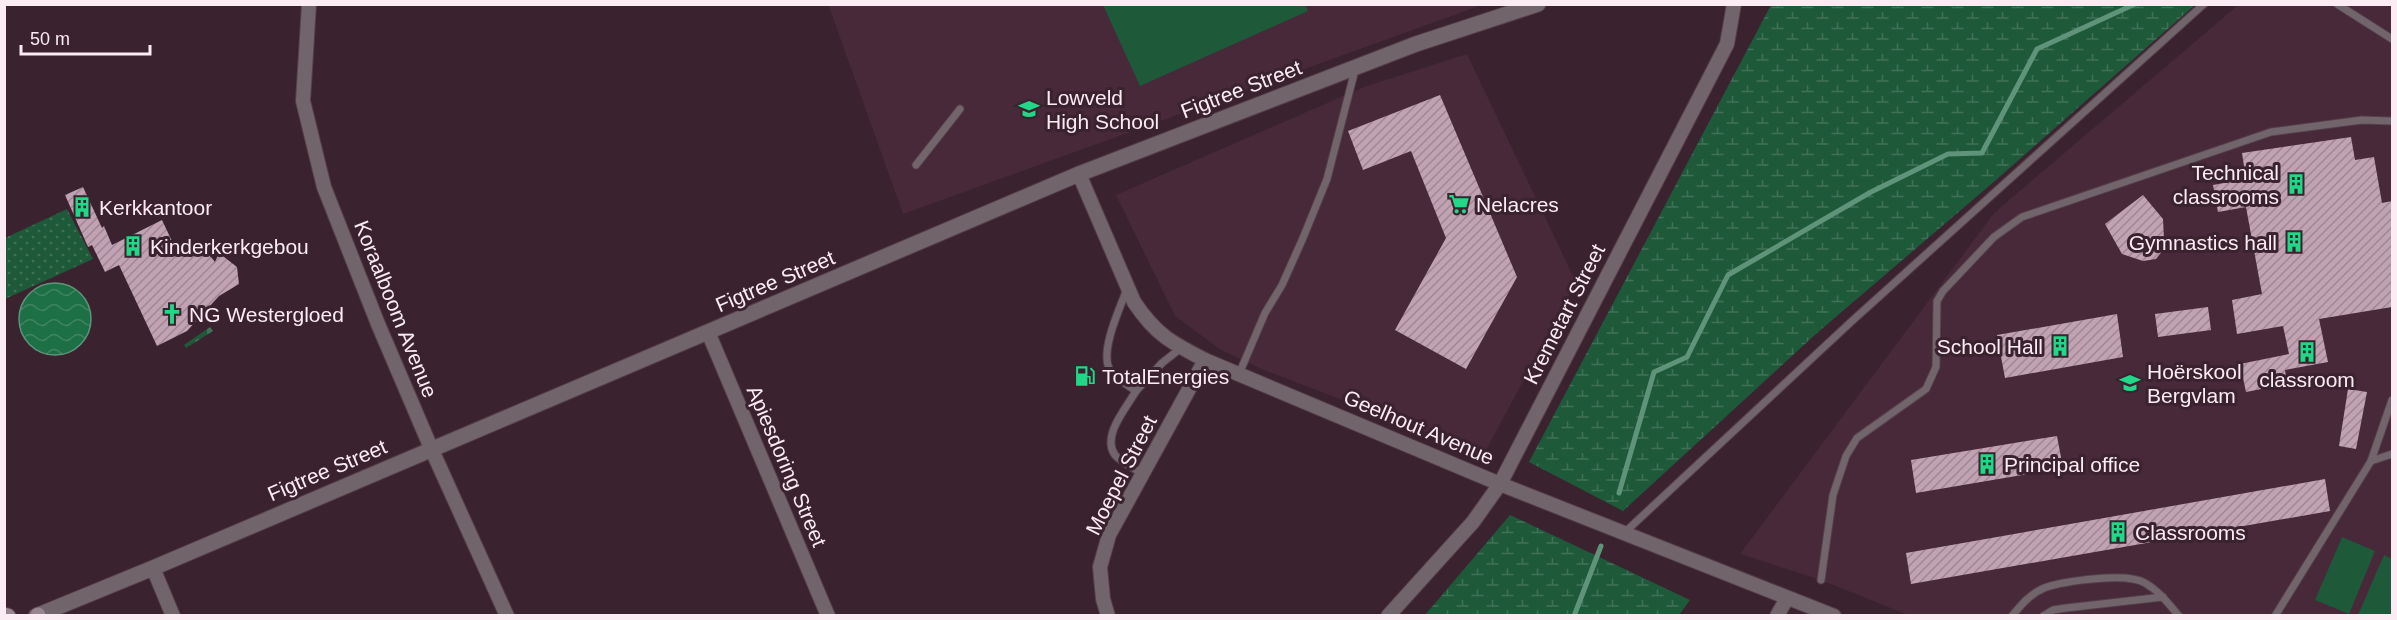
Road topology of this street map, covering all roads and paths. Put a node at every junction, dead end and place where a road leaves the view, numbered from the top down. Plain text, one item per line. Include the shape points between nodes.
1 (309, 4) edge
2 (1538, 4) edge
3 (1734, 4) edge
4 (2204, 4) edge
5 (2337, 4) edge
6 (2392, 39) edge
7 (1355, 68) junction
8 (960, 110) dead end
9 (2392, 121) edge
10 (916, 165) dead end
11 (1079, 174) junction
12 (1127, 286) junction
13 (708, 332) junction
14 (1181, 348) junction
15 (1205, 360) junction
16 (1239, 374) junction
17 (1136, 391) junction
18 (2392, 400) edge
19 (431, 448) junction
20 (2392, 454) edge
21 (2371, 461) junction
22 (1143, 474) junction
23 (1500, 484) junction
24 (1623, 534) junction
25 (153, 568) junction
26 (1821, 580) dead end
27 (2163, 597) junction
28 (1787, 598) junction
29 (37, 615) edge
30 (173, 615) edge
31 (507, 615) edge
32 (828, 615) edge
33 (1108, 615) edge
34 (1388, 615) edge
35 (1777, 615) edge
36 (1834, 615) edge
37 (2012, 615) edge
38 (2043, 615) edge
39 (2179, 615) edge
40 (2275, 615) edge

1 - 19 street, Koraalboom Avenue via 303,101 324,187
2 - 7 street, Figtree Street
3 - 23 street, Kremetart Street via 1727,44
4 - 24 lane
5 - 6 lane
7 - 11 street, Figtree Street
7 - 16 lane via 1327,179
8 - 10 lane
9 - 26 lane via 2362,120 2271,132 2022,217 1994,237 1937,301 1935,367 1926,389 1857,438 1846,456 1833,495
11 - 12 street, Geelhout Avenue
11 - 13 street, Figtree Street
12 - 14 street, Geelhout Avenue via 1147,321 1167,341
12 - 17 lane via 1106,357 1111,372
13 - 19 street, Figtree Street
13 - 32 street, Apiesdoring Street
14 - 15 street, Geelhout Avenue
14 - 17 lane
15 - 16 street, Geelhout Avenue
15 - 22 street, Moepel Street
16 - 23 street, Geelhout Avenue
17 - 22 lane via 1110,444 1116,456
18 - 21 lane
19 - 25 street, Figtree Street
19 - 31 street, Koraalboom Avenue
20 - 21 lane
21 - 40 lane
22 - 33 street, Moepel Street via 1109,535 1100,567
23 - 24 street, Geelhout Avenue
23 - 34 street, Kremetart Street via 1473,522
24 - 28 street, Geelhout Avenue
25 - 29 street, Figtree Street
25 - 30 street
27 - 37 lane via 2144,582 2119,577 2043,589
27 - 38 lane via 2066,608
27 - 39 lane
28 - 35 street
28 - 36 street, Geelhout Avenue

